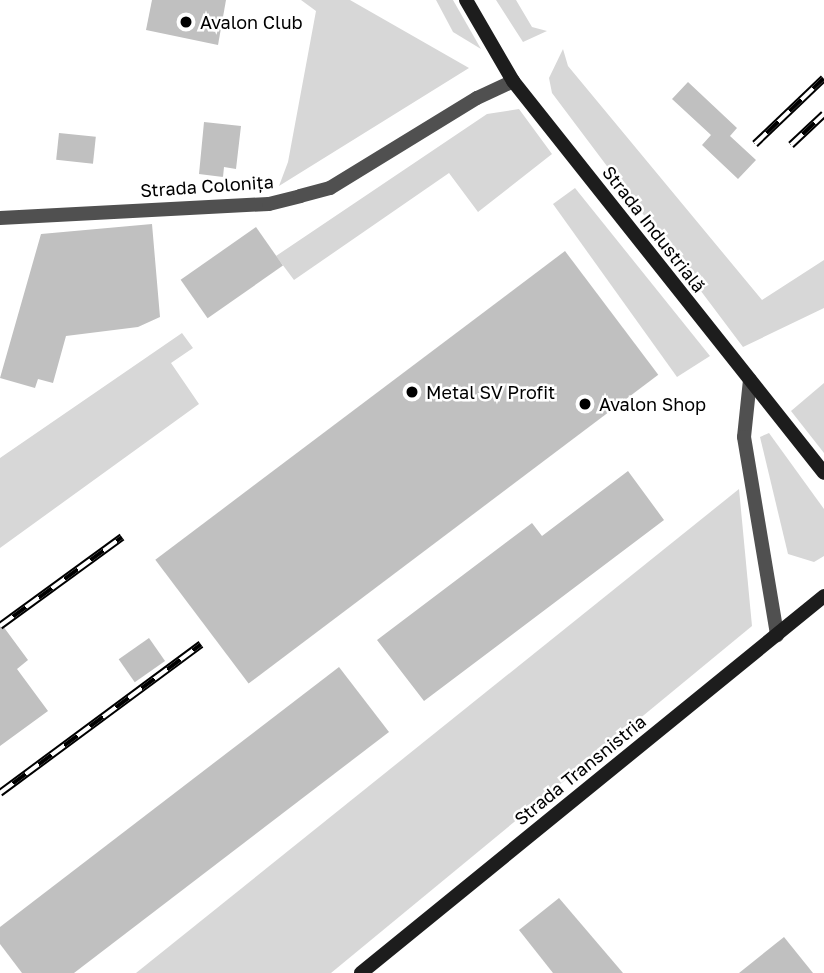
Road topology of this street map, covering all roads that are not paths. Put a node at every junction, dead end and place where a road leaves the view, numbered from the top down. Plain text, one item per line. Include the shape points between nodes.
1 (467, 0) edge
2 (513, 81) junction
3 (0, 218) edge
4 (750, 380) junction
5 (824, 473) edge
6 (824, 596) edge
7 (777, 635) junction
8 (360, 973) edge

1 - 2 street, Strada Industrială
2 - 3 street, Strada Colonița via 330,188 300,197 269,204
2 - 4 street, Strada Industrială
4 - 5 street, Strada Industrială
4 - 7 street via 744,438
6 - 7 street, Strada Transnistria
7 - 8 street, Strada Transnistria

